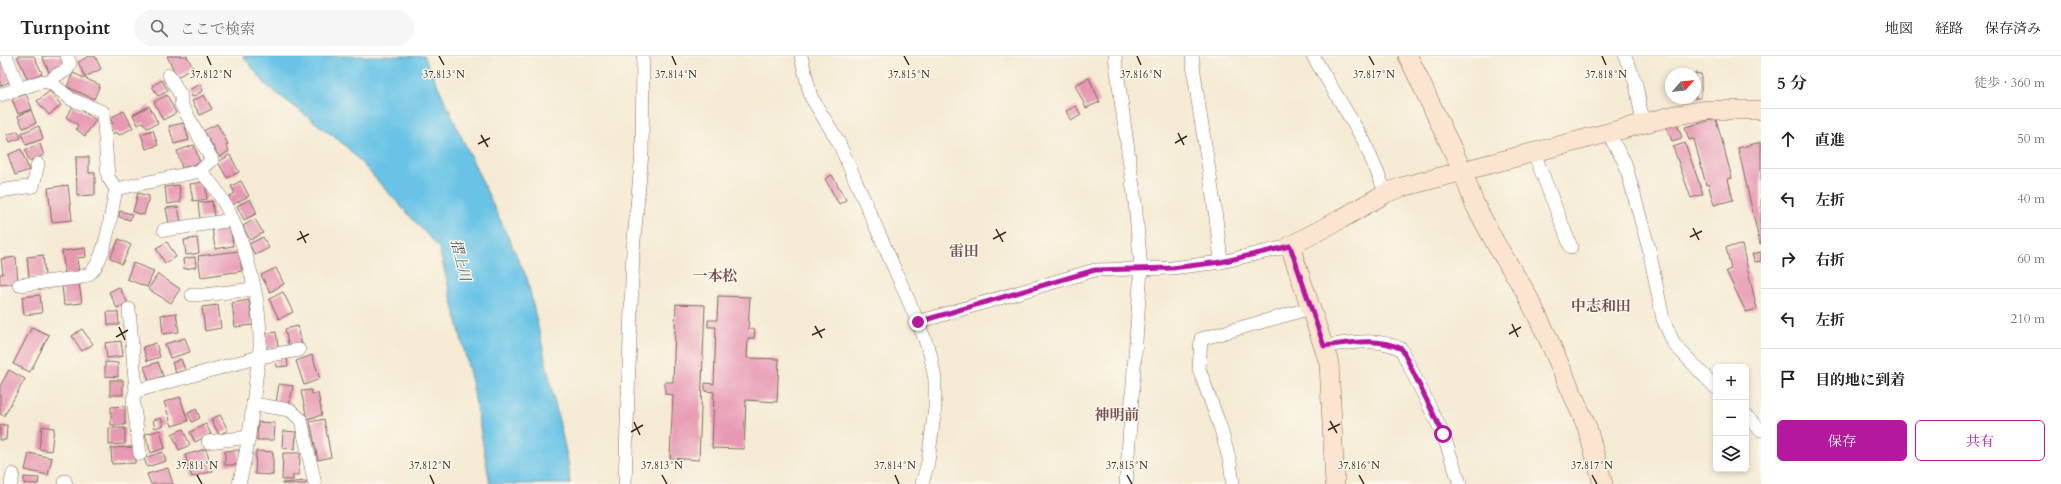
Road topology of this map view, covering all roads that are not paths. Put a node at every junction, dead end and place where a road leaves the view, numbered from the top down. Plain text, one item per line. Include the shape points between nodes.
1 (6, 56) edge
2 (67, 56) edge
3 (643, 56) edge
4 (801, 56) edge
5 (1116, 56) edge
6 (1192, 56) edge
7 (1313, 56) edge
8 (1408, 56) edge
9 (1625, 56) edge
10 (169, 75) dead end
11 (51, 84) junction
12 (19, 89) junction
13 (0, 96) edge
14 (1761, 110) edge
15 (1643, 124) junction
16 (1608, 133) junction
17 (1534, 153) junction
18 (38, 164) dead end
19 (200, 171) junction
20 (1463, 172) junction
21 (116, 189) junction
22 (0, 191) edge
23 (1386, 193) junction
24 (233, 220) junction
25 (164, 230) dead end
26 (1290, 246) junction
27 (1571, 247) dead end
28 (1221, 262) junction
29 (1141, 269) junction
30 (19, 286) dead end
31 (253, 289) junction
32 (192, 295) dead end
33 (1310, 308) junction
34 (128, 309) dead end
35 (918, 322) junction
36 (1324, 346) junction
37 (299, 350) dead end
38 (259, 357) junction
39 (1713, 385) edge
40 (136, 391) junction
41 (254, 404) junction
42 (1749, 419) edge
43 (1761, 430) edge
44 (249, 437) junction
45 (208, 442) dead end
46 (140, 454) dead end
47 (239, 484) edge
48 (315, 484) edge
49 (625, 484) edge
50 (922, 484) edge
51 (1126, 484) edge
52 (1233, 484) edge
53 (1335, 484) edge
54 (1460, 484) edge
55 (1603, 484) edge

1 - 12 street
2 - 11 street via 70,63 67,70 56,76
3 - 49 street via 642,153 633,250
4 - 35 street via 811,97 838,141
5 - 29 street
6 - 28 street via 1199,116 1218,221
7 - 23 street via 1364,141
8 - 20 street
9 - 15 street via 1636,84
10 - 19 street via 181,96 181,104 212,160
11 - 12 street via 43,81
11 - 21 street via 71,99 102,112 108,178
12 - 13 street
14 - 15 street via 1708,110 1676,114
15 - 16 street
16 - 17 street
16 - 39 street via 1625,163 1649,249 1663,319 1674,344
17 - 20 street
17 - 27 street
18 - 22 street via 33,186
19 - 21 street
19 - 24 street via 211,181
20 - 23 street
20 - 55 street via 1474,203 1525,291 1547,336 1587,427
21 - 30 street via 101,254 93,270 87,276 78,278
23 - 26 street
24 - 25 street
24 - 31 street via 242,241
26 - 28 street
26 - 33 street
28 - 29 street
29 - 35 street via 1095,270
29 - 51 street
31 - 32 street via 204,296
31 - 38 street via 259,326
33 - 36 street
33 - 52 street via 1201,339 1199,369 1220,426
34 - 40 street
35 - 50 street via 930,354 935,378 934,423
36 - 53 street via 1329,363
36 - 54 street via 1366,342 1391,344 1402,349 1443,434
37 - 38 street
38 - 40 street
38 - 41 street
40 - 46 street via 133,400
41 - 44 street
41 - 48 street via 290,410 301,420
42 - 43 street
44 - 45 street
44 - 47 street

